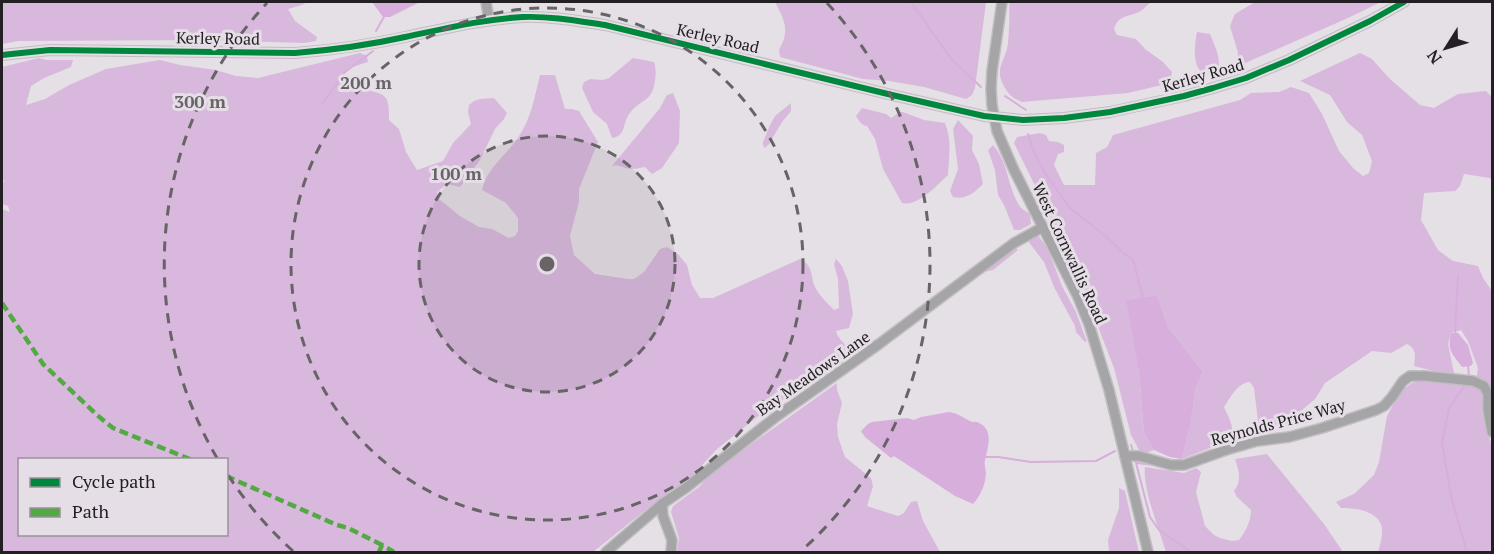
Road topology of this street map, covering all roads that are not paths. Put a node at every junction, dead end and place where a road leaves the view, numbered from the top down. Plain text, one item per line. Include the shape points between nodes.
1 (486, 2) edge
2 (1002, 2) edge
3 (1404, 2) edge
4 (489, 20) junction
5 (2, 55) edge
6 (994, 117) junction
7 (1043, 227) junction
8 (1492, 432) edge
9 (1125, 456) junction
10 (662, 504) junction
11 (606, 552) edge
12 (671, 552) edge
13 (1148, 552) edge

1 - 4 street
2 - 6 street, West Cornwallis Road via 992,72
3 - 6 street, Kerley Road via 1289,60 1213,88 1152,104 1085,115 1023,120
4 - 5 street, Kerley Road via 366,45 296,53 50,50
4 - 6 street, Kerley Road via 540,17 605,25
6 - 7 street, West Cornwallis Road via 1001,142
7 - 9 street, West Cornwallis Road via 1089,324
7 - 10 street, Bay Meadows Lane via 983,264
8 - 9 street, Reynolds Price Way via 1484,386 1473,381 1410,376 1376,410 1322,428 1257,441 1184,465
9 - 13 street, West Cornwallis Road
10 - 11 street, Bay Meadows Lane
10 - 12 street via 672,540

